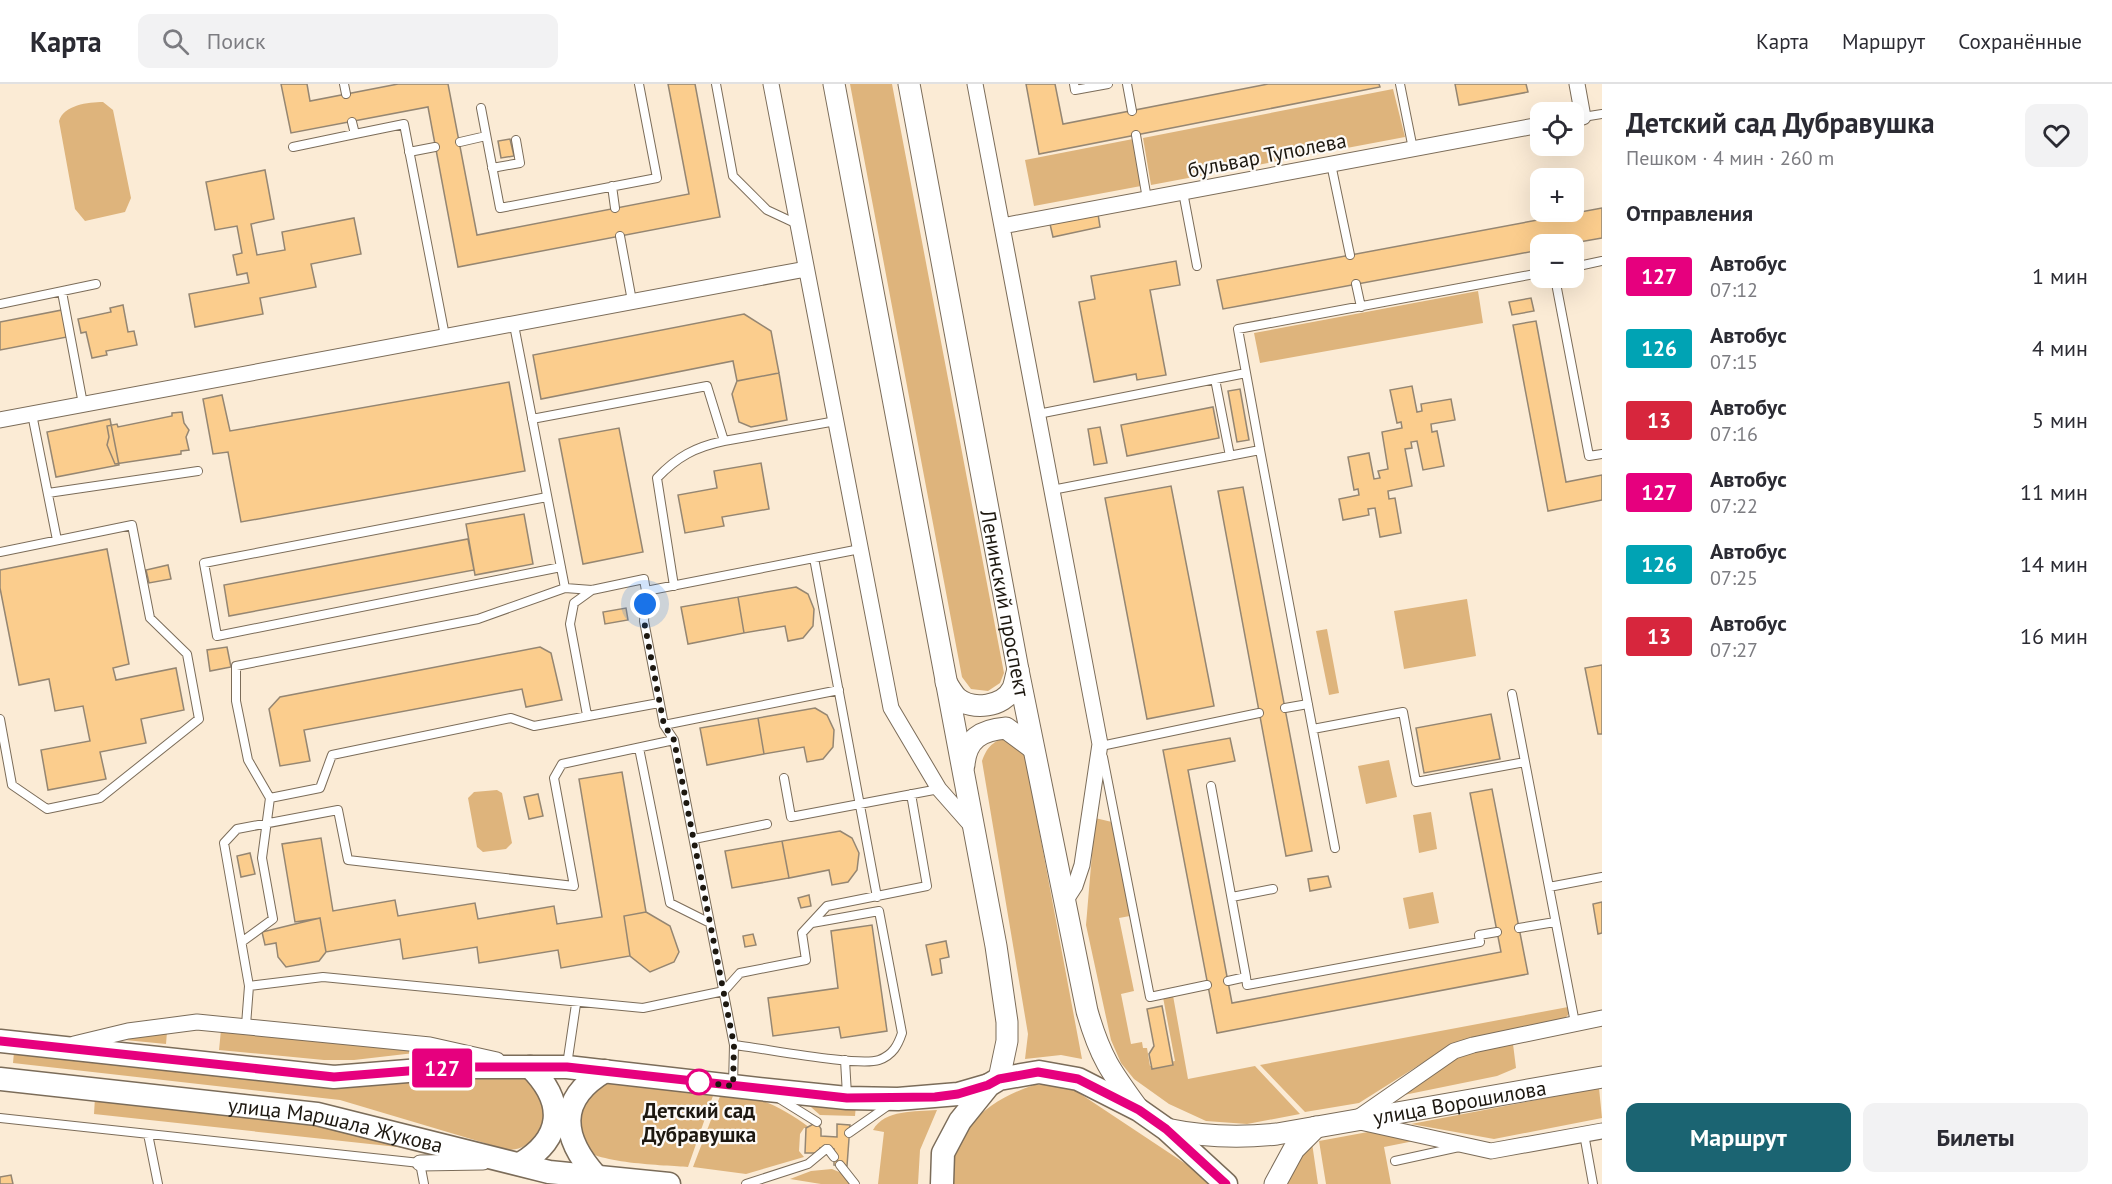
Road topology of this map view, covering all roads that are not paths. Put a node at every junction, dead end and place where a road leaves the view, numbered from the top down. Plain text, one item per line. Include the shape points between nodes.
1 (344, 84) edge
2 (639, 84) edge
3 (716, 84) edge
4 (771, 84) edge
5 (834, 84) edge
6 (909, 84) edge
7 (975, 84) edge
8 (1074, 84) edge
9 (1108, 84) edge
10 (1127, 84) edge
11 (1400, 84) edge
12 (1577, 84) edge
13 (346, 94) dead end
14 (1578, 102) edge
15 (481, 108) dead end
16 (1132, 111) dead end
17 (1602, 114) edge
18 (1584, 117) edge
19 (352, 122) dead end
20 (1530, 127) edge
21 (355, 134) junction
22 (1136, 135) dead end
23 (486, 136) junction
24 (516, 140) dead end
25 (459, 142) dead end
26 (293, 147) dead end
27 (435, 147) dead end
28 (1413, 149) junction
29 (409, 152) junction
30 (1331, 164) junction
31 (492, 168) junction
32 (612, 186) junction
33 (1183, 192) junction
34 (1147, 199) junction
35 (615, 208) dead end
36 (797, 224) junction
37 (1002, 226) junction
38 (620, 236) dead end
39 (1350, 255) dead end
40 (1602, 261) edge
41 (1584, 265) edge
42 (1197, 266) dead end
43 (806, 269) junction
44 (1530, 275) edge
45 (96, 284) dead end
46 (1356, 284) dead end
47 (1557, 288) edge
48 (62, 291) junction
49 (632, 302) junction
50 (0, 304) edge
51 (1360, 307) junction
52 (514, 325) junction
53 (446, 336) junction
54 (1245, 373) junction
55 (1215, 379) junction
56 (83, 404) junction
57 (32, 414) junction
58 (1038, 414) junction
59 (532, 419) junction
60 (0, 420) edge
61 (836, 421) junction
62 (724, 441) junction
63 (1260, 450) junction
64 (1602, 454) edge
65 (1230, 456) junction
66 (198, 471) dead end
67 (1052, 490) junction
68 (48, 493) junction
69 (547, 497) junction
70 (57, 540) junction
71 (860, 549) junction
72 (0, 552) edge
73 (814, 558) junction
74 (561, 567) junction
75 (674, 586) junction
76 (565, 588) junction
77 (592, 590) junction
78 (646, 591) junction
79 (1018, 670) junction
80 (946, 681) junction
81 (838, 690) junction
82 (1512, 694) dead end
83 (659, 703) junction
84 (1308, 704) junction
85 (1285, 708) dead end
86 (1259, 713) dead end
87 (587, 715) junction
88 (0, 719) edge
89 (664, 725) junction
90 (1313, 729) junction
91 (674, 740) junction
92 (1100, 744) junction
93 (639, 748) junction
94 (1033, 748) junction
95 (1525, 762) junction
96 (963, 768) junction
97 (784, 778) dead end
98 (1210, 786) dead end
99 (939, 789) junction
100 (911, 794) junction
101 (270, 798) junction
102 (860, 804) junction
103 (268, 824) junction
104 (768, 824) dead end
105 (976, 832) junction
106 (694, 839) junction
107 (1335, 848) dead end
108 (1602, 877) edge
109 (1549, 887) junction
110 (1273, 889) dead end
111 (877, 897) junction
112 (1232, 897) junction
113 (1064, 903) junction
114 (1555, 922) junction
115 (710, 923) junction
116 (812, 923) junction
117 (1519, 928) dead end
118 (1497, 932) dead end
119 (243, 941) junction
120 (1246, 977) junction
121 (1228, 981) dead end
122 (1208, 985) dead end
123 (249, 986) junction
124 (724, 992) junction
125 (576, 1004) junction
126 (1602, 1018) edge
127 (1575, 1023) junction
128 (246, 1025) junction
129 (0, 1041) edge
130 (734, 1045) junction
131 (59, 1048) junction
132 (845, 1060) junction
133 (530, 1067) junction
134 (567, 1067) junction
135 (605, 1071) junction
136 (1602, 1077) edge
137 (0, 1079) edge
138 (994, 1082) junction
139 (733, 1086) junction
140 (768, 1090) junction
141 (847, 1098) junction
142 (898, 1099) junction
143 (1139, 1110) junction
144 (0, 1118) edge
145 (1354, 1120) junction
146 (816, 1122) dead end
147 (1316, 1127) junction
148 (1166, 1129) junction
149 (1602, 1131) edge
150 (849, 1132) dead end
151 (148, 1134) junction
152 (1584, 1134) junction
153 (1464, 1146) junction
154 (834, 1157) dead end
155 (1395, 1161) dead end
156 (420, 1163) junction
157 (514, 1163) junction
158 (840, 1165) dead end
159 (596, 1176) junction
160 (158, 1184) edge
161 (424, 1184) edge
162 (669, 1184) edge
163 (746, 1184) edge
164 (855, 1184) edge
165 (942, 1184) edge
166 (1226, 1184) edge
167 (1275, 1184) edge
168 (1593, 1184) edge

1 - 13 lane
2 - 32 lane via 657,178
3 - 36 lane via 733,176 768,210
4 - 36 street
5 - 80 main road
6 - 79 main road, Ленинский проспект
7 - 37 street
8 - 9 lane via 1075,90
10 - 16 lane
11 - 28 lane
12 - 14 street
15 - 23 lane
17 - 18 lane
19 - 21 lane
20 - 28 street, бульвар Туполева
21 - 26 lane
21 - 29 lane via 404,124
22 - 34 lane
23 - 25 lane
23 - 31 lane
24 - 31 lane via 520,163
27 - 29 lane
28 - 30 street, бульвар Туполева
29 - 53 lane
30 - 33 street, бульвар Туполева
30 - 39 lane
31 - 32 lane via 500,208
32 - 35 lane
33 - 34 street, бульвар Туполева
33 - 42 lane
34 - 37 street, бульвар Туполева
36 - 43 street
37 - 58 street
38 - 49 lane
40 - 41 lane
43 - 49 street
43 - 61 street
44 - 51 lane
45 - 48 lane
46 - 51 lane
47 - 64 lane via 1589,456
48 - 50 lane
48 - 56 lane
49 - 52 street
51 - 54 lane via 1238,329
52 - 53 street
52 - 59 lane
53 - 56 street
54 - 55 lane
54 - 63 lane
55 - 58 lane
55 - 65 lane
56 - 57 street
57 - 60 street
57 - 68 lane
58 - 67 street
59 - 62 lane via 707,386
59 - 69 lane
61 - 62 lane
61 - 71 street
62 - 75 lane via 673,460 657,478
63 - 65 lane
63 - 84 lane
65 - 67 lane
66 - 68 lane
67 - 92 street
68 - 70 lane
69 - 74 lane
69 - 74 lane via 204,563 217,636
70 - 72 lane
70 - 88 lane via 132,525 150,618 187,654 199,719 100,798 47,809 12,784
71 - 73 lane
71 - 99 street via 891,708
73 - 75 lane
73 - 81 lane
74 - 76 lane
75 - 78 lane
76 - 77 lane
76 - 101 lane via 478,619 236,666 236,701 248,760
77 - 78 lane via 644,579
77 - 87 lane via 574,603 570,624
78 - 83 lane via 644,621
79 - 80 main road via 1012,690 993,704 967,704 956,698
79 - 94 main road, Ленинский проспект
80 - 96 main road
81 - 89 lane
81 - 102 lane
82 - 95 lane
83 - 87 lane
83 - 89 lane
84 - 85 lane
84 - 90 lane
86 - 92 lane
87 - 101 lane via 534,726 511,718 332,755 320,788
89 - 91 lane
90 - 95 lane via 1403,712 1416,782
90 - 107 lane
91 - 93 lane
91 - 106 lane
92 - 113 street via 1082,865
92 - 122 lane via 1150,997
93 - 103 lane via 562,764 554,778 574,886 348,860 338,810
93 - 115 lane via 670,903
94 - 96 main road via 1006,728 990,729 970,742
94 - 113 main road, Ленинский проспект
95 - 109 lane
96 - 105 main road
97 - 102 lane via 791,817
98 - 112 lane
99 - 100 lane
99 - 105 street
100 - 102 lane
100 - 111 lane via 927,886
101 - 103 lane
102 - 111 lane
103 - 119 lane via 262,858 273,919
103 - 119 lane via 237,829 224,843
104 - 106 lane
105 - 138 main road via 1007,1022 1007,1041
106 - 115 lane
108 - 109 lane
109 - 114 lane
110 - 112 lane
111 - 116 lane via 827,906
112 - 120 lane
113 - 143 main road, Ленинский проспект via 1096,1044 1108,1068
114 - 117 lane
114 - 127 lane
115 - 124 lane
116 - 124 lane via 802,933 806,960 740,973
116 - 132 lane via 879,911 902,1033 896,1049 878,1060
118 - 120 lane via 1479,935 1480,942 1247,985
119 - 123 lane
120 - 121 lane
123 - 125 lane via 323,977
123 - 128 lane
124 - 125 lane via 642,1008
124 - 130 lane
125 - 134 lane
126 - 127 street
127 - 145 street via 1454,1052
128 - 131 street via 172,1023
128 - 133 street via 430,1045
129 - 131 main road, улица Маршала Жукова
130 - 132 lane
130 - 139 lane
131 - 133 main road, улица Маршала Жукова via 334,1077 457,1067
132 - 141 lane
133 - 134 main road, улица Маршала Жукова
133 - 157 main road via 551,1097 556,1118 554,1132 546,1143
134 - 135 main road, улица Маршала Жукова
135 - 139 main road, улица Маршала Жукова
135 - 159 main road via 576,1093 568,1120 572,1142 581,1160
136 - 145 main road, улица Ворошилова
137 - 157 main road, улица Маршала Жукова via 317,1114
138 - 142 main road, улица Маршала Жукова via 958,1094
138 - 143 main road, улица Маршала Жукова via 1038,1072 1078,1079
138 - 165 main road via 960,1121 943,1153
139 - 140 main road, улица Маршала Жукова
140 - 141 main road, улица Маршала Жукова
140 - 146 lane
141 - 142 main road, улица Маршала Жукова
142 - 150 lane
143 - 148 main road, улица Маршала Жукова
144 - 151 lane
145 - 147 main road, улица Ворошилова
145 - 153 street
147 - 148 main road, улица Ворошилова via 1236,1138
147 - 167 main road via 1294,1149
148 - 166 main road, улица Маршала Жукова
149 - 152 street
151 - 156 lane
151 - 160 lane
152 - 153 street via 1491,1151
152 - 168 lane
153 - 155 lane
154 - 163 lane via 827,1149 808,1164
156 - 157 street
156 - 161 lane
157 - 159 main road, улица Маршала Жукова via 549,1172
158 - 164 lane
159 - 162 main road, улица Маршала Жукова

